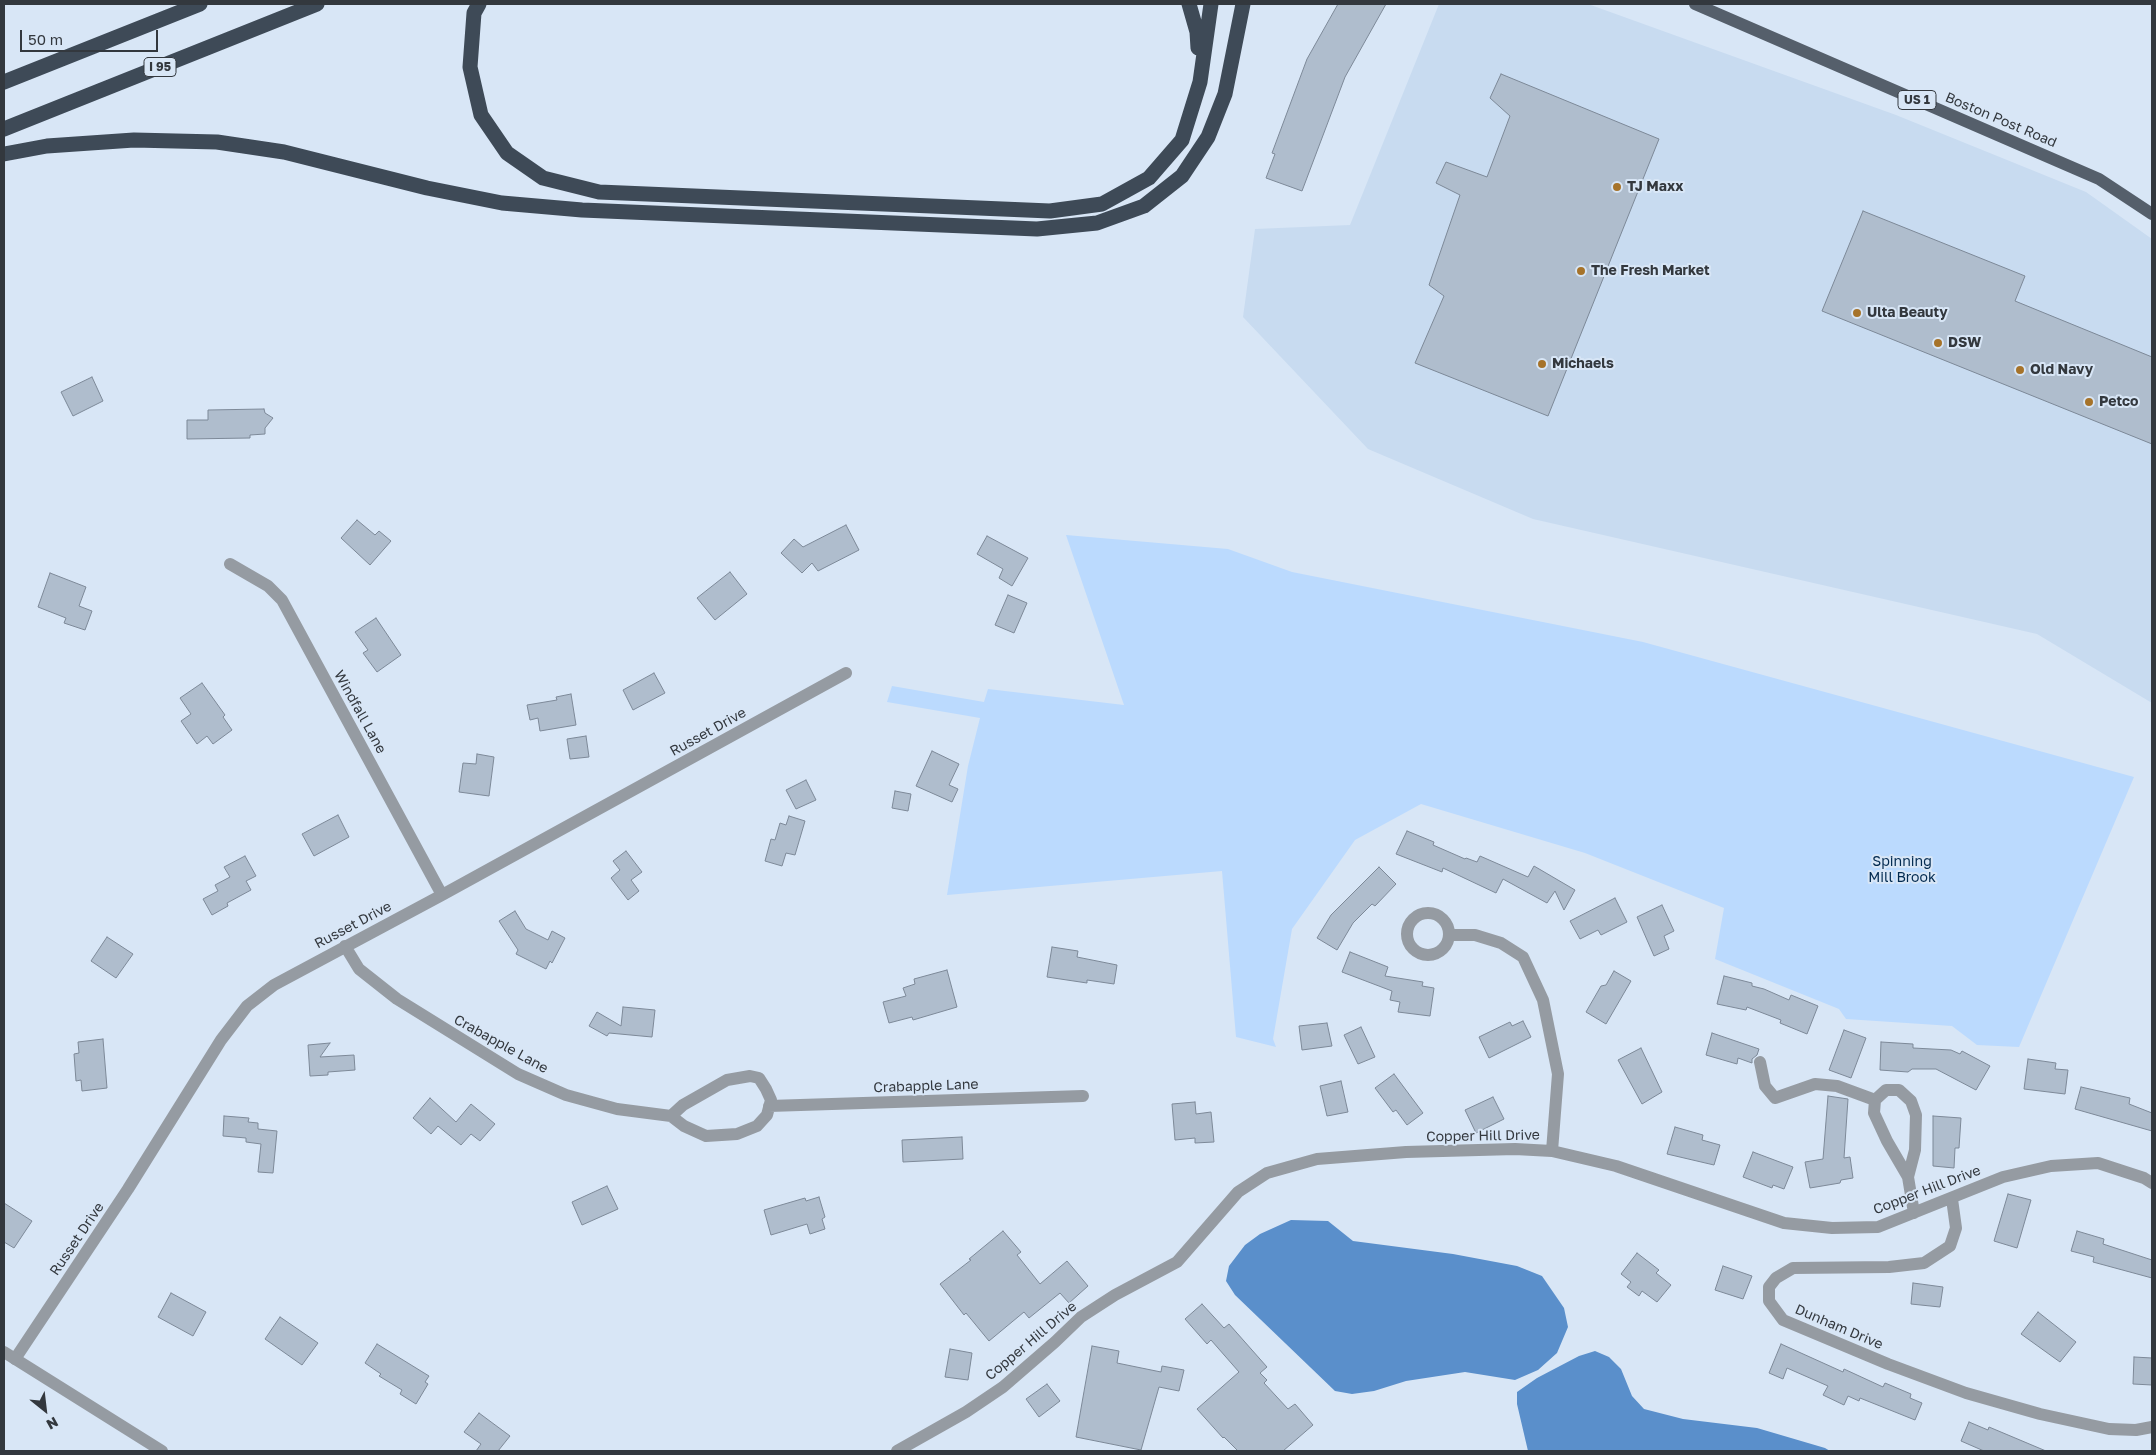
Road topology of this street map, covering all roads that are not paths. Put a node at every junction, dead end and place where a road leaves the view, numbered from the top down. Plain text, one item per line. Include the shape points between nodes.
1 (200, 4) edge
2 (316, 4) edge
3 (479, 4) edge
4 (1188, 4) edge
5 (1210, 4) edge
6 (1242, 4) edge
7 (1694, 4) edge
8 (4, 82) edge
9 (1200, 82) junction
10 (4, 129) edge
11 (4, 154) edge
12 (2152, 214) edge
13 (230, 564) dead end
14 (846, 673) dead end
15 (442, 895) junction
16 (1449, 935) dead end
17 (344, 946) junction
18 (1760, 1062) dead end
19 (1083, 1096) dead end
20 (1875, 1100) junction
21 (769, 1106) junction
22 (671, 1116) junction
23 (1552, 1151) junction
24 (1908, 1177) junction
25 (2148, 1181) edge
26 (1952, 1199) junction
27 (1914, 1213) junction
28 (4, 1352) edge
29 (15, 1359) junction
30 (2152, 1427) edge
31 (162, 1451) edge
32 (897, 1451) edge

1 - 8 highway
2 - 10 highway, I 95
3 - 9 highway via 474,12 470,67 481,115 507,153 543,178 599,192 1050,211 1102,204 1149,178 1182,140
4 - 9 highway via 1198,32
5 - 9 highway
6 - 11 highway via 1225,94 1208,137 1182,176 1144,206 1097,224 1037,230 582,210 493,201 284,152 217,142 134,140 47,146
7 - 12 main road, Boston Post Road / US 1 via 2099,179
13 - 15 street, Windfall Lane via 268,586 282,600
14 - 15 street, Russet Drive
15 - 17 street, Russet Drive
16 - 23 street via 1475,936 1501,943 1523,957 1543,1000 1558,1074
17 - 22 street, Crabapple Lane via 359,968 397,999 518,1074 574,1098 616,1109
17 - 29 street, Russet Drive via 274,984 247,1006
18 - 20 street via 1765,1086 1775,1098 1816,1084 1837,1086
19 - 21 street, Crabapple Lane
20 - 24 street via 1874,1113
20 - 24 street via 1886,1090 1899,1090 1911,1101 1916,1115 1916,1150
21 - 22 street, Crabapple Lane via 767,1115 757,1126 737,1134 706,1136
21 - 22 street via 771,1100 766,1088 758,1078 750,1076 727,1080
23 - 27 street, Copper Hill Drive via 1616,1166 1784,1223 1832,1228 1878,1227
23 - 32 street, Copper Hill Drive via 1465,1150 1317,1159 1267,1173 1238,1192 1177,1262 1081,1317 1003,1387
24 - 27 street
25 - 26 street, Copper Hill Drive via 2098,1163 2050,1166 2003,1177
26 - 27 street, Copper Hill Drive
26 - 30 street, Dunham Drive via 1956,1228 1950,1246 1924,1263 1890,1267 1793,1268 1769,1286 1769,1301 1783,1320 1966,1393 2109,1429
28 - 29 street
29 - 31 street

